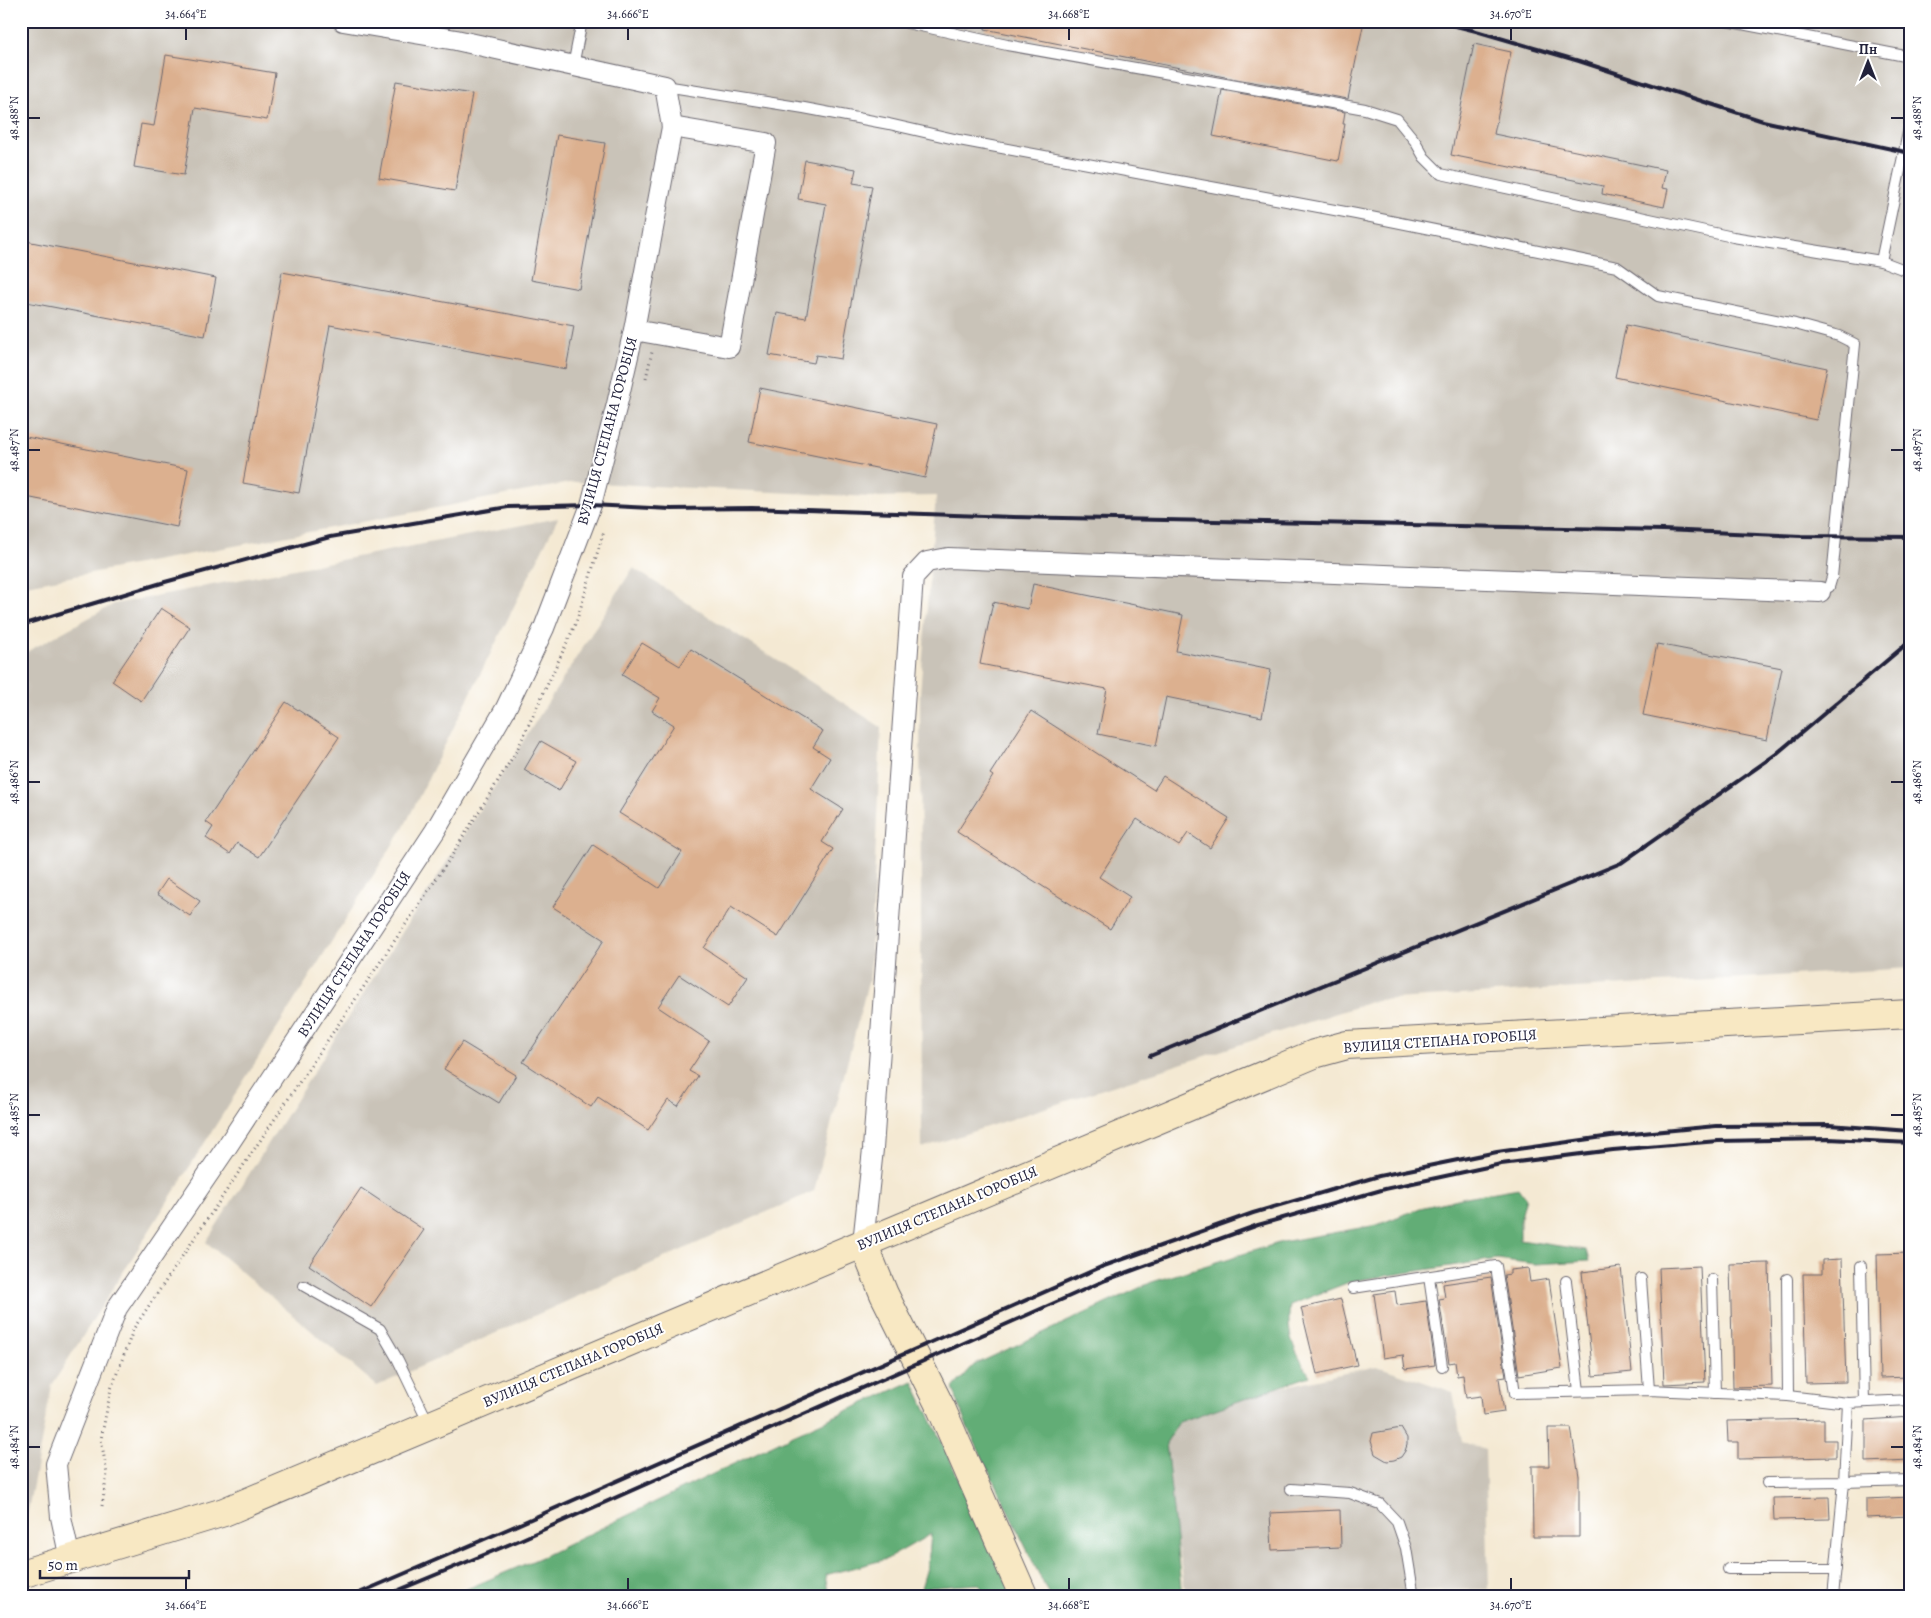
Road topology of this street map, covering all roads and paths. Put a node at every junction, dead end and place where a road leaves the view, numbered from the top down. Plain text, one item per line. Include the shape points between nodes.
1 (343, 21) edge
2 (582, 21) edge
3 (907, 21) edge
4 (1726, 21) edge
5 (1910, 57) edge
6 (573, 66) junction
7 (665, 86) junction
8 (1910, 124) edge
9 (672, 127) junction
10 (1881, 261) junction
11 (1910, 272) edge
12 (634, 330) junction
13 (1820, 592) joint
14 (1910, 1014) edge
15 (863, 1243) junction
16 (1860, 1266) dead end
17 (1429, 1277) junction
18 (1641, 1279) dead end
19 (1712, 1279) dead end
20 (1787, 1279) dead end
21 (1566, 1281) dead end
22 (304, 1286) dead end
23 (1353, 1288) dead end
24 (1442, 1366) dead end
25 (1649, 1390) junction
26 (1578, 1391) junction
27 (1715, 1393) junction
28 (1788, 1396) junction
29 (1910, 1400) edge
30 (1864, 1402) junction
31 (1848, 1403) junction
32 (429, 1425) junction
33 (107, 1474) dead end
34 (1910, 1480) edge
35 (1844, 1482) junction
36 (1767, 1483) dead end
37 (1291, 1489) dead end
38 (102, 1506) dead end
39 (70, 1559) junction
40 (1728, 1569) dead end
41 (1836, 1569) junction
42 (21, 1574) edge
43 (1024, 1597) edge
44 (1414, 1597) edge
45 (1833, 1597) edge

1 - 6 street via 456,40
2 - 6 lane
3 - 10 lane via 1008,45 1365,109 1397,119 1424,157 1441,174 1733,237
4 - 5 lane
6 - 7 street
7 - 9 street
7 - 13 lane via 889,124 1617,267 1658,296 1839,336 1855,344 1832,577 1828,587
8 - 10 lane
9 - 12 street, ВУЛИЦЯ СТЕПАНА ГОРОБЦЯ
9 - 12 street, ВУЛИЦЯ СТЕПАНА ГОРОБЦЯ via 766,143 729,347
10 - 11 lane
12 - 39 street, ВУЛИЦЯ СТЕПАНА ГОРОБЦЯ via 591,505 544,628 506,708 435,831 117,1308 56,1464 61,1517
13 - 15 street via 948,558 927,562 913,578 873,1149
14 - 15 main road, ВУЛИЦЯ СТЕПАНА ГОРОБЦЯ via 1347,1044 1314,1054
15 - 32 main road, ВУЛИЦЯ СТЕПАНА ГОРОБЦЯ
15 - 43 main road via 884,1294 941,1408
16 - 30 lane
17 - 23 lane
17 - 24 lane
17 - 26 lane via 1496,1266 1514,1393
18 - 25 lane
19 - 27 lane
20 - 28 lane
21 - 26 lane
22 - 32 lane via 380,1329
25 - 26 lane
25 - 27 lane
27 - 28 lane
28 - 31 lane
29 - 30 lane
30 - 31 lane
31 - 35 lane
32 - 39 main road, ВУЛИЦЯ СТЕПАНА ГОРОБЦЯ via 224,1512
33 - 38 path
34 - 35 lane
35 - 36 lane
35 - 41 lane
37 - 44 lane via 1350,1493 1380,1504 1397,1522 1406,1548
39 - 42 main road, ВУЛИЦЯ СТЕПАНА ГОРОБЦЯ
40 - 41 lane
41 - 45 lane

